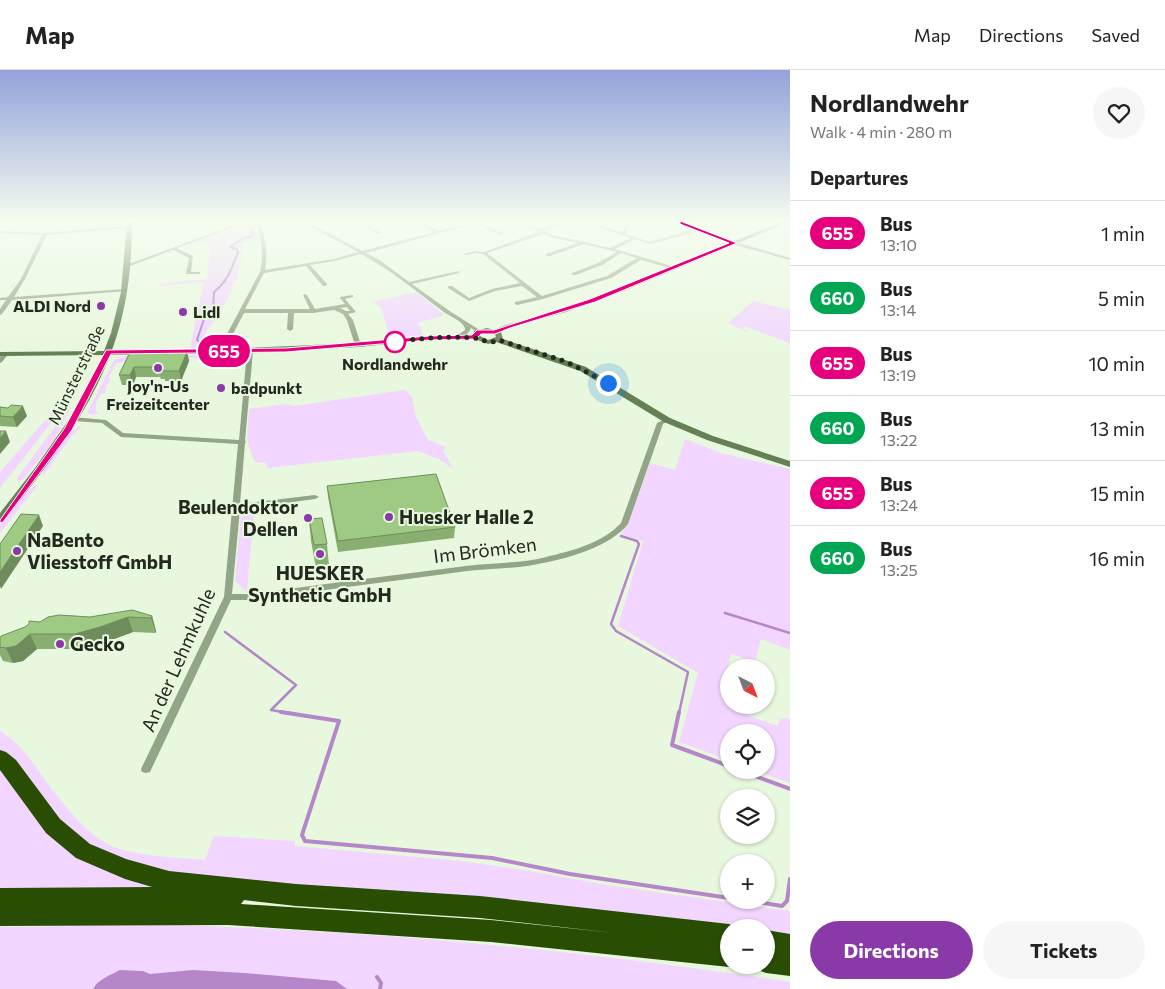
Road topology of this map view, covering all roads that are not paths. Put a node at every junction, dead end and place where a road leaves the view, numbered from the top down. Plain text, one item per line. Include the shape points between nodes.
1 (128, 265) edge
2 (30, 266) edge
3 (189, 266) edge
4 (263, 266) edge
5 (301, 266) edge
6 (308, 266) edge
7 (384, 266) edge
8 (501, 266) edge
9 (595, 266) edge
10 (628, 266) edge
11 (666, 266) edge
12 (678, 266) edge
13 (673, 268) junction
14 (262, 272) junction
15 (457, 272) dead end
16 (198, 273) dead end
17 (574, 274) dead end
18 (410, 283) junction
19 (524, 284) junction
20 (325, 285) dead end
21 (450, 287) dead end
22 (125, 290) junction
23 (304, 295) dead end
24 (351, 296) dead end
25 (541, 298) junction
26 (0, 299) edge
27 (10, 299) junction
28 (517, 303) dead end
29 (348, 305) junction
30 (335, 308) junction
31 (313, 311) junction
32 (0, 312) edge
33 (242, 312) junction
34 (291, 312) junction
35 (345, 313) junction
36 (464, 323) junction
37 (290, 329) dead end
38 (495, 332) junction
39 (478, 334) junction
40 (457, 338) junction
41 (499, 340) junction
42 (358, 345) junction
43 (108, 351) junction
44 (221, 351) junction
45 (250, 351) junction
46 (2, 354) edge
47 (0, 361) edge
48 (73, 419) junction
49 (668, 420) junction
50 (243, 442) junction
51 (790, 464) edge
52 (315, 497) dead end
53 (237, 507) junction
54 (0, 520) edge
55 (228, 597) junction
56 (0, 758) edge
57 (146, 769) dead end
58 (296, 895) junction
59 (0, 899) edge
60 (0, 915) edge
61 (720, 934) edge
62 (775, 942) edge
63 (790, 945) edge
64 (720, 955) edge
65 (775, 963) edge
66 (790, 965) edge

1 - 22 main road, Münsterstraße
2 - 27 street
3 - 16 street via 188,273
4 - 14 street
5 - 14 street
6 - 20 street
7 - 18 street
8 - 19 street
9 - 17 street
10 - 25 street via 610,277
11 - 13 street
12 - 13 main road
13 - 38 main road via 592,301
14 - 33 street
15 - 18 street
18 - 36 street
19 - 21 street via 494,290 469,300
19 - 25 street
22 - 27 street
22 - 43 main road, Münsterstraße
23 - 31 street
24 - 29 street via 342,298
25 - 28 street
26 - 27 street
27 - 32 street
29 - 30 street
29 - 35 street via 353,312
30 - 31 street
30 - 35 street
31 - 34 street
33 - 34 street
33 - 44 street
34 - 37 street
35 - 42 street
36 - 39 street
36 - 40 street via 467,331
38 - 39 main road
38 - 41 main road via 500,335
39 - 40 main road
39 - 41 main road via 488,342
40 - 42 main road
41 - 49 main road via 567,362
42 - 45 main road
43 - 44 main road
43 - 46 main road
43 - 48 main road, Münsterstraße
44 - 45 main road
45 - 50 street, An der Lehmkuhle
46 - 47 street
48 - 50 street via 104,421 121,435
48 - 54 main road, Münsterstraße via 49,458
49 - 51 main road via 717,441
49 - 55 street, Im Brömken via 660,423 624,524 610,537 552,558 521,564 252,597
50 - 53 street, An der Lehmkuhle
52 - 53 street
53 - 55 street, An der Lehmkuhle
55 - 57 street, An der Lehmkuhle
56 - 58 highway via 53,826 103,861 169,881
58 - 59 highway
58 - 61 highway via 480,907
60 - 64 highway via 228,914 491,931
62 - 63 highway
65 - 66 highway

